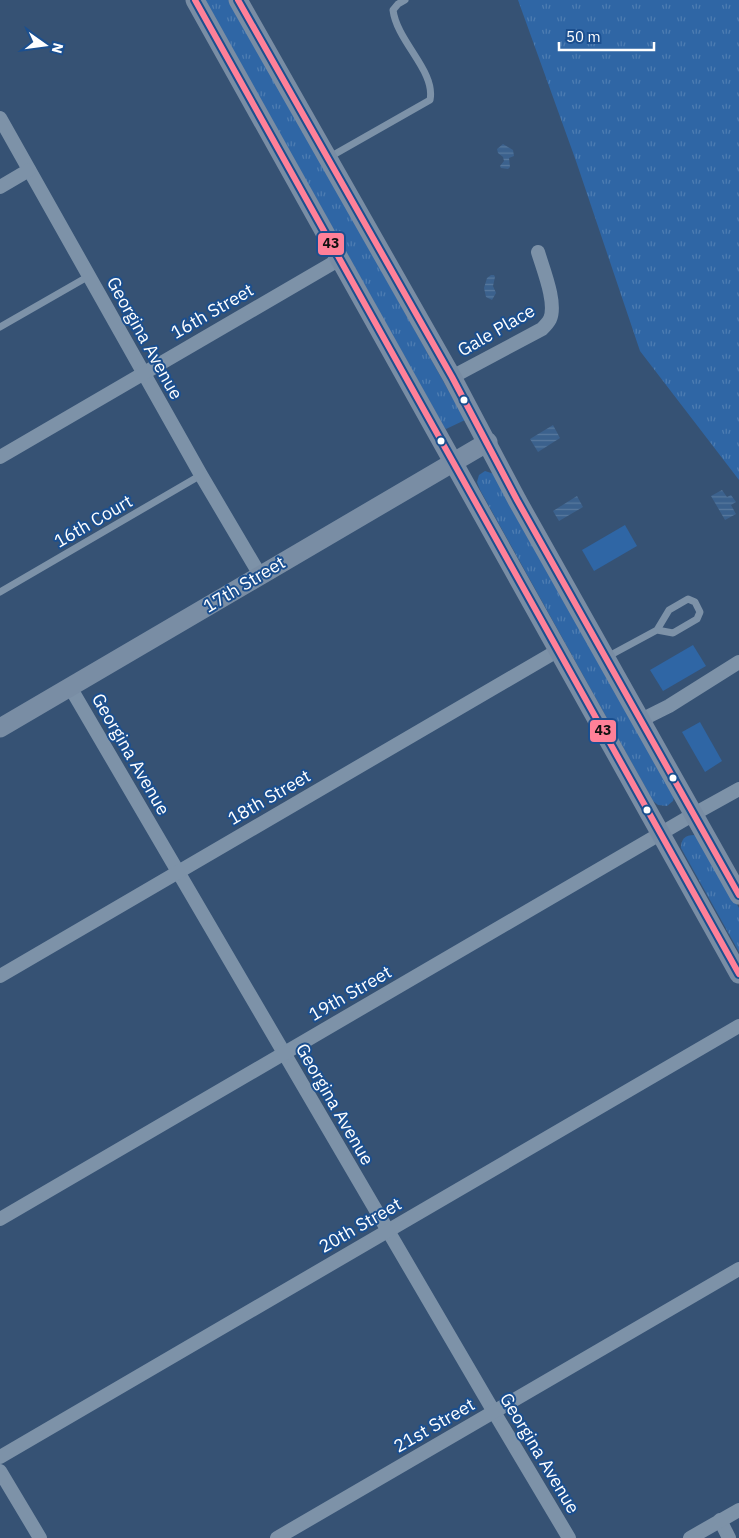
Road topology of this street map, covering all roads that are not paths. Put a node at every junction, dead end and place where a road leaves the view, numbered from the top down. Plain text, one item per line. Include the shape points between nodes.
1 (195, 0) edge
2 (238, 0) edge
3 (405, 0) edge
4 (0, 118) edge
5 (328, 158) junction
6 (29, 170) junction
7 (0, 187) edge
8 (538, 252) dead end
9 (340, 259) junction
10 (89, 276) junction
11 (0, 327) edge
12 (144, 373) junction
13 (452, 377) junction
14 (488, 442) junction
15 (0, 457) edge
16 (454, 462) junction
17 (201, 475) junction
18 (260, 575) junction
19 (0, 592) edge
20 (657, 630) junction
21 (557, 651) junction
22 (606, 658) junction
23 (739, 662) edge
24 (70, 687) junction
25 (641, 720) junction
26 (0, 728) edge
27 (739, 790) edge
28 (694, 814) junction
29 (661, 834) junction
30 (178, 872) junction
31 (739, 895) edge
32 (739, 974) edge
33 (0, 976) edge
34 (739, 1026) edge
35 (284, 1053) junction
36 (0, 1219) edge
37 (388, 1231) junction
38 (739, 1269) edge
39 (494, 1412) junction
40 (0, 1456) edge
41 (0, 1471) edge
42 (739, 1510) edge
43 (720, 1520) junction
44 (40, 1538) edge
45 (277, 1538) edge
46 (569, 1538) edge
47 (690, 1538) edge
48 (729, 1538) edge

1 - 9 main road
2 - 5 main road
3 - 5 lane via 393,10 394,18 432,90 430,100
4 - 6 street, Georgina Avenue
5 - 13 main road
6 - 7 street
6 - 10 street, Georgina Avenue
8 - 13 street, Gale Place via 552,301 550,320 542,329
9 - 12 street, 16th Street
9 - 16 main road
10 - 11 lane
10 - 12 street, Georgina Avenue
12 - 15 street, 16th Street
12 - 17 street, Georgina Avenue
13 - 14 main road
14 - 16 main road, 17th Street
14 - 22 main road
16 - 18 main road, 17th Street
16 - 21 main road
17 - 18 street, Georgina Avenue
17 - 19 lane, 16th Court
18 - 24 main road, 17th Street
20 - 20 lane via 669,610 688,599 695,602 700,612 697,619 673,633
20 - 22 lane
21 - 29 main road
21 - 30 street, 18th Street
22 - 25 main road
23 - 25 street
24 - 26 main road, 17th Street
24 - 30 street, Georgina Avenue
25 - 28 main road
27 - 28 street, 19th Street
28 - 29 street, 19th Street
28 - 31 main road
29 - 32 main road
29 - 35 street, 19th Street
30 - 33 street, 18th Street
30 - 35 street, Georgina Avenue
34 - 37 street, 20th Street
35 - 36 street, 19th Street
35 - 37 street, Georgina Avenue
37 - 39 street, Georgina Avenue
37 - 40 street, 20th Street
38 - 39 street, 21st Street
39 - 45 street, 21st Street
39 - 46 street, Georgina Avenue
41 - 44 street
42 - 43 street
43 - 47 street
43 - 48 street

